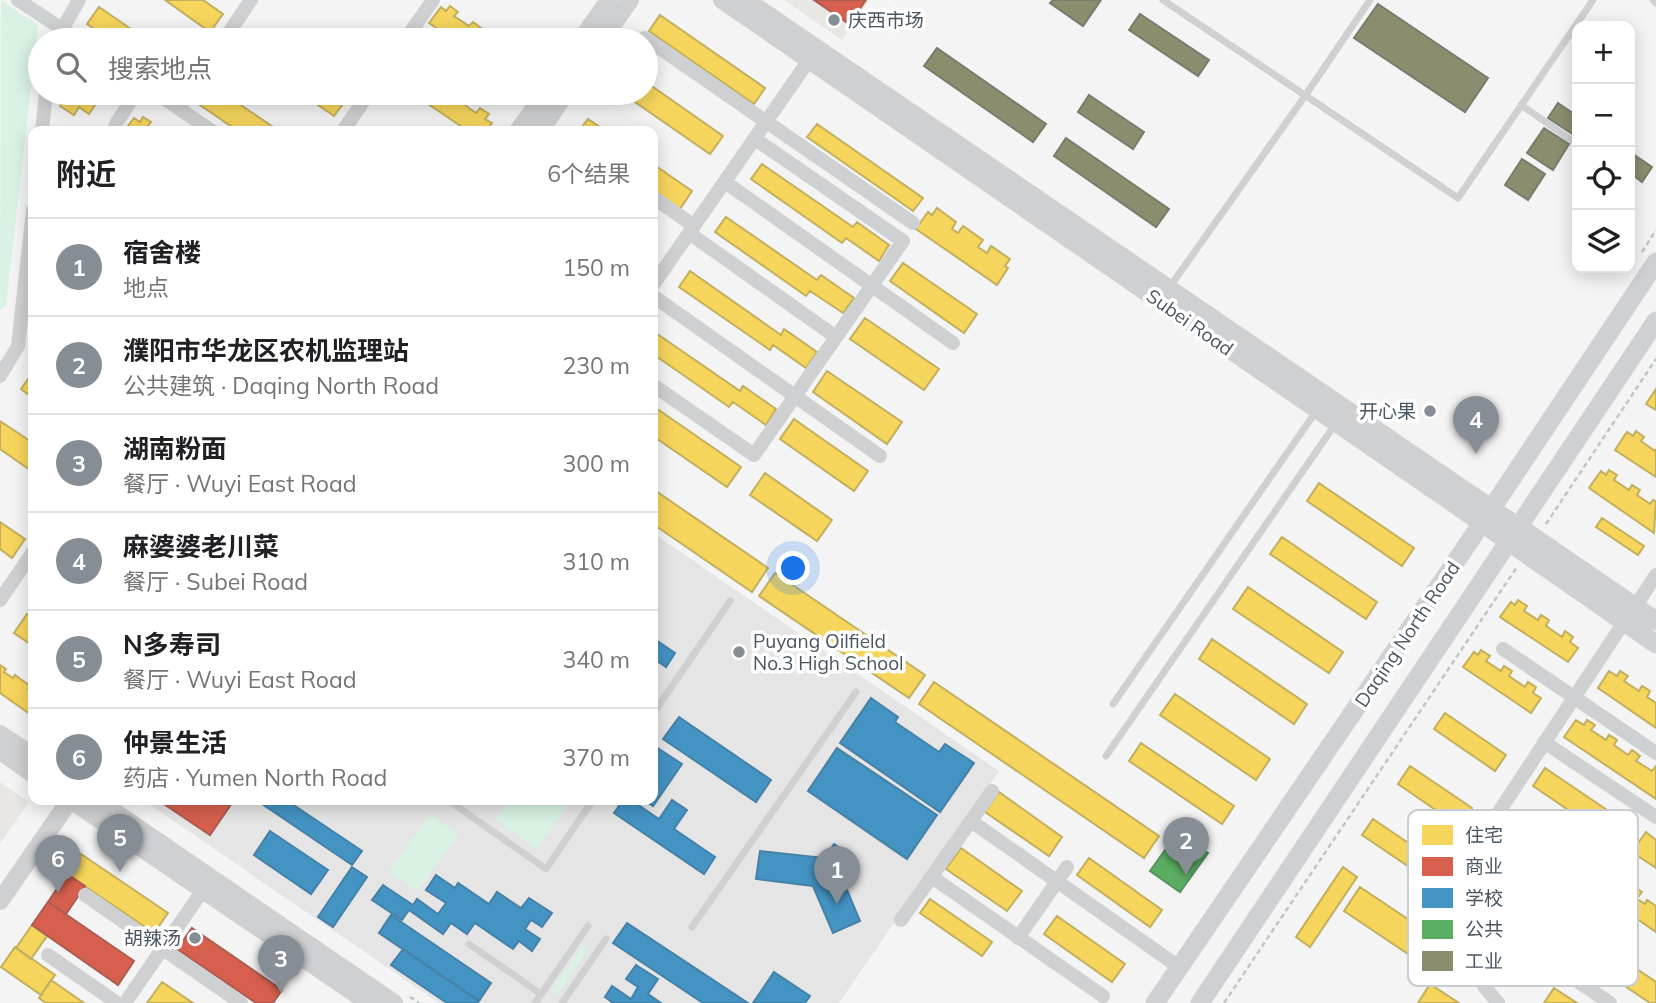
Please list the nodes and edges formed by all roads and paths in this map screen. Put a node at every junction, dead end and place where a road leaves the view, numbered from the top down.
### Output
1 (18, 0) edge
2 (79, 0) edge
3 (433, 0) edge
4 (609, 0) edge
5 (630, 0) edge
6 (722, 0) edge
7 (746, 0) edge
8 (1163, 0) edge
9 (1370, 0) edge
10 (1593, 0) edge
11 (246, 2) edge
12 (52, 28) edge
13 (63, 28) edge
14 (231, 28) edge
15 (413, 28) edge
16 (589, 28) edge
17 (610, 28) edge
18 (658, 47) edge
19 (809, 60) junction
20 (1306, 96) junction
21 (45, 105) edge
22 (128, 105) edge
23 (174, 105) edge
24 (180, 105) edge
25 (361, 105) edge
26 (537, 105) edge
27 (558, 105) edge
28 (1521, 105) junction
29 (178, 108) junction
30 (767, 121) junction
31 (43, 126) edge
32 (115, 126) edge
33 (205, 126) edge
34 (346, 126) edge
35 (522, 126) edge
36 (543, 126) edge
37 (755, 139) junction
38 (1572, 141) edge
39 (725, 182) junction
40 (658, 201) edge
41 (913, 223) dead end
42 (692, 229) junction
43 (1656, 262) edge
44 (28, 278) edge
45 (658, 278) edge
46 (873, 285) junction
47 (1169, 289) junction
48 (658, 300) edge
49 (1656, 321) edge
50 (836, 337) junction
51 (953, 343) dead end
52 (1656, 359) edge
53 (0, 376) edge
54 (658, 388) edge
55 (795, 396) junction
56 (1317, 410) junction
57 (1337, 423) junction
58 (880, 456) dead end
59 (1487, 515) junction
60 (1514, 534) junction
61 (1531, 547) junction
62 (28, 559) edge
63 (1656, 575) edge
64 (0, 600) edge
65 (730, 600) dead end
66 (1629, 614) junction
67 (1656, 621) edge
68 (1656, 645) edge
69 (1503, 649) dead end
70 (856, 691) dead end
71 (1574, 698) junction
72 (1113, 704) dead end
73 (658, 706) edge
74 (0, 734) edge
75 (1545, 742) junction
76 (0, 751) edge
77 (28, 753) edge
78 (1656, 753) edge
79 (1106, 756) dead end
80 (28, 771) edge
81 (992, 791) dead end
82 (67, 805) edge
83 (77, 805) edge
84 (104, 805) edge
85 (455, 805) edge
86 (590, 805) edge
87 (1500, 810) edge
88 (1656, 817) edge
89 (971, 821) junction
90 (1068, 867) dead end
91 (932, 877) junction
92 (1057, 882) junction
93 (203, 890) junction
94 (85, 895) dead end
95 (0, 901) edge
96 (901, 920) dead end
97 (588, 926) dead end
98 (692, 927) dead end
99 (1018, 937) junction
100 (606, 939) dead end
101 (469, 944) dead end
102 (163, 949) junction
103 (48, 955) dead end
104 (1179, 967) junction
105 (1484, 986) edge
106 (1585, 986) edge
107 (541, 994) junction
108 (1103, 996) dead end
109 (117, 1003) edge
110 (125, 1003) edge
111 (241, 1003) edge
112 (369, 1003) edge
113 (394, 1003) edge
114 (535, 1003) edge
115 (562, 1003) edge
116 (1155, 1003) edge
117 (1200, 1003) edge
118 (1224, 1003) edge
119 (1498, 1003) edge
120 (1610, 1003) edge

1 - 12 street
2 - 13 street
3 - 15 street
4 - 16 street
5 - 17 street
6 - 19 street, Subei Road
7 - 47 street, Subei Road
8 - 20 lane
9 - 20 lane
10 - 28 lane
11 - 14 street
18 - 30 street
19 - 30 street
19 - 56 street, Subei Road
20 - 28 lane
20 - 47 lane
21 - 31 street
22 - 32 street
23 - 29 street
24 - 29 street
25 - 34 street
26 - 35 street
27 - 36 street
28 - 38 lane
29 - 33 street
30 - 37 street
30 - 41 street
37 - 39 street
37 - 46 street
39 - 42 street
39 - 46 street
40 - 42 street
42 - 45 street
42 - 50 street
43 - 59 main road, Daqing North Road
44 - 53 street
46 - 50 street
46 - 51 street
47 - 59 street, Subei Road
48 - 55 street
49 - 60 main road, Daqing North Road
50 - 55 street
52 - 61 path
54 - 55 street
55 - 58 street
56 - 57 street, Subei Road
56 - 72 lane
57 - 59 street, Subei Road
57 - 79 lane
59 - 60 street, Subei Road
59 - 104 main road, Daqing North Road
60 - 61 main road, Subei Road
60 - 117 main road, Daqing North Road
61 - 66 main road, Subei Road
61 - 118 path
62 - 64 street
63 - 66 street
65 - 73 lane
66 - 67 main road, Subei Road
66 - 68 main road, Subei Road
66 - 71 street
69 - 71 street
70 - 98 lane
71 - 75 street
71 - 78 street
74 - 77 street
75 - 87 street
75 - 88 street
76 - 80 street
81 - 89 street
82 - 95 street
83 - 93 street
84 - 113 street
85 - 86 lane
89 - 91 street
89 - 92 street
90 - 92 street
91 - 96 street
91 - 99 street
92 - 99 street
92 - 104 street
93 - 102 street
93 - 112 street
94 - 102 street
97 - 107 lane
99 - 108 street
100 - 115 lane
101 - 107 lane
102 - 110 street
102 - 111 street
103 - 109 street
104 - 116 main road, Daqing North Road
105 - 119 street
106 - 120 street
107 - 114 lane

